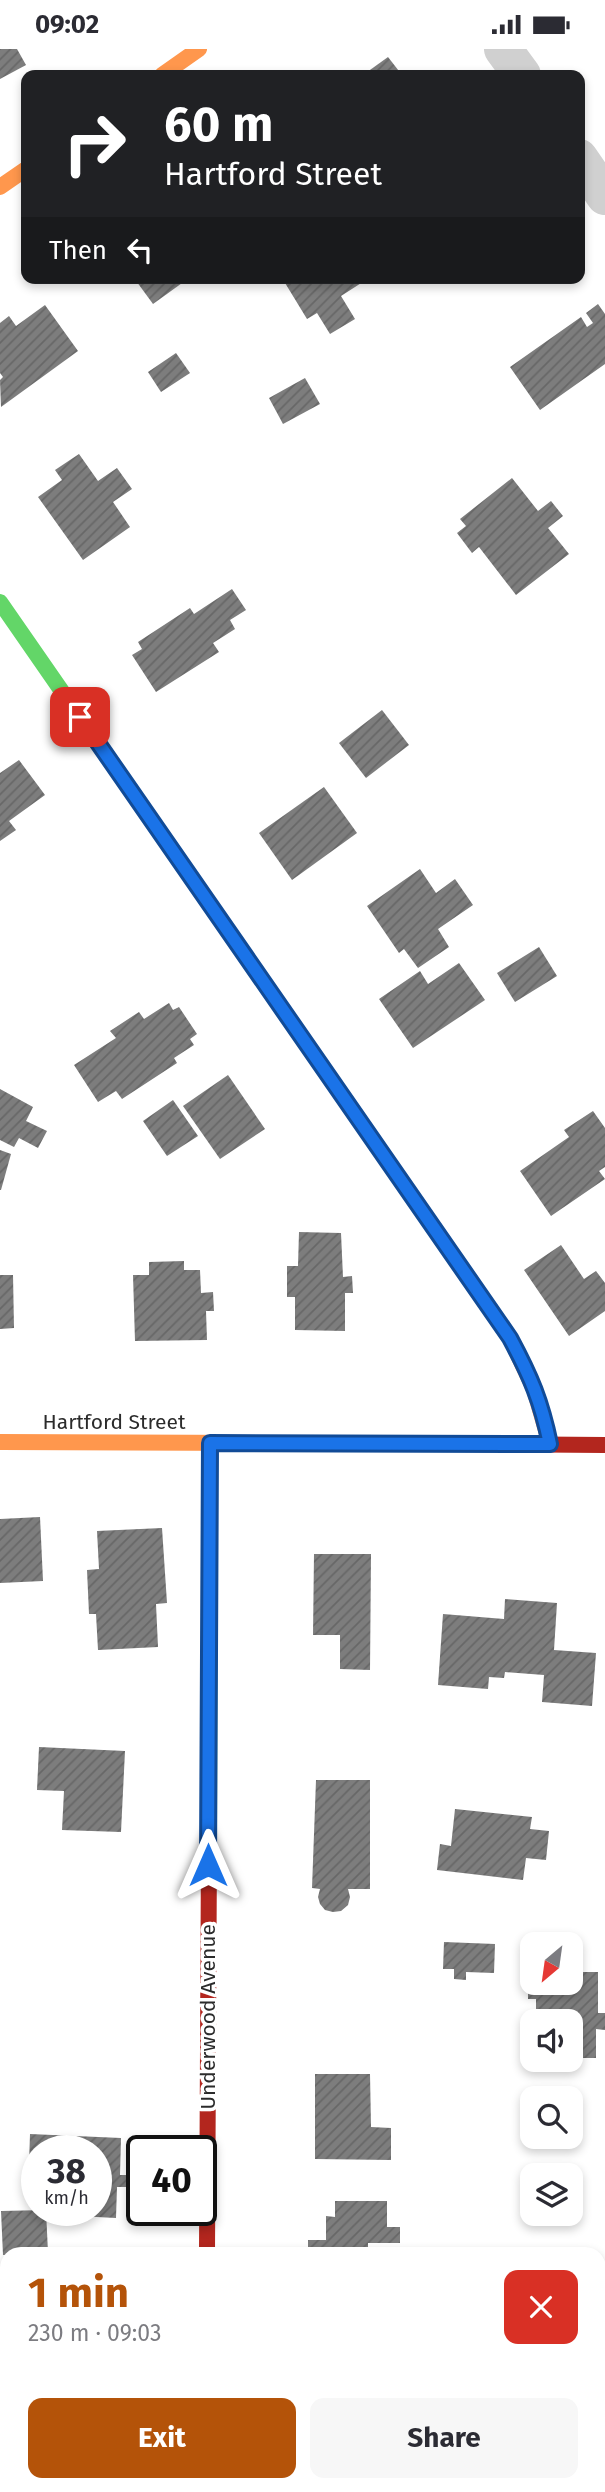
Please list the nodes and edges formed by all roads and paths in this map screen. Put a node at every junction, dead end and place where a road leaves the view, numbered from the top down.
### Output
1 (199, 49) edge
2 (503, 49) edge
3 (169, 70) edge
4 (518, 70) edge
5 (585, 168) edge
6 (21, 172) edge
7 (0, 187) edge
8 (605, 196) edge
9 (0, 602) edge
10 (0, 1442) edge
11 (210, 1443) junction
12 (550, 1444) junction
13 (605, 1445) edge
14 (207, 2247) edge

1 - 3 street
2 - 4 street
5 - 8 street
6 - 7 street
9 - 12 street
10 - 11 street, Hartford Street
11 - 12 street, Hartford Street
11 - 14 street, Underwood Avenue
12 - 13 street, Hartford Street

